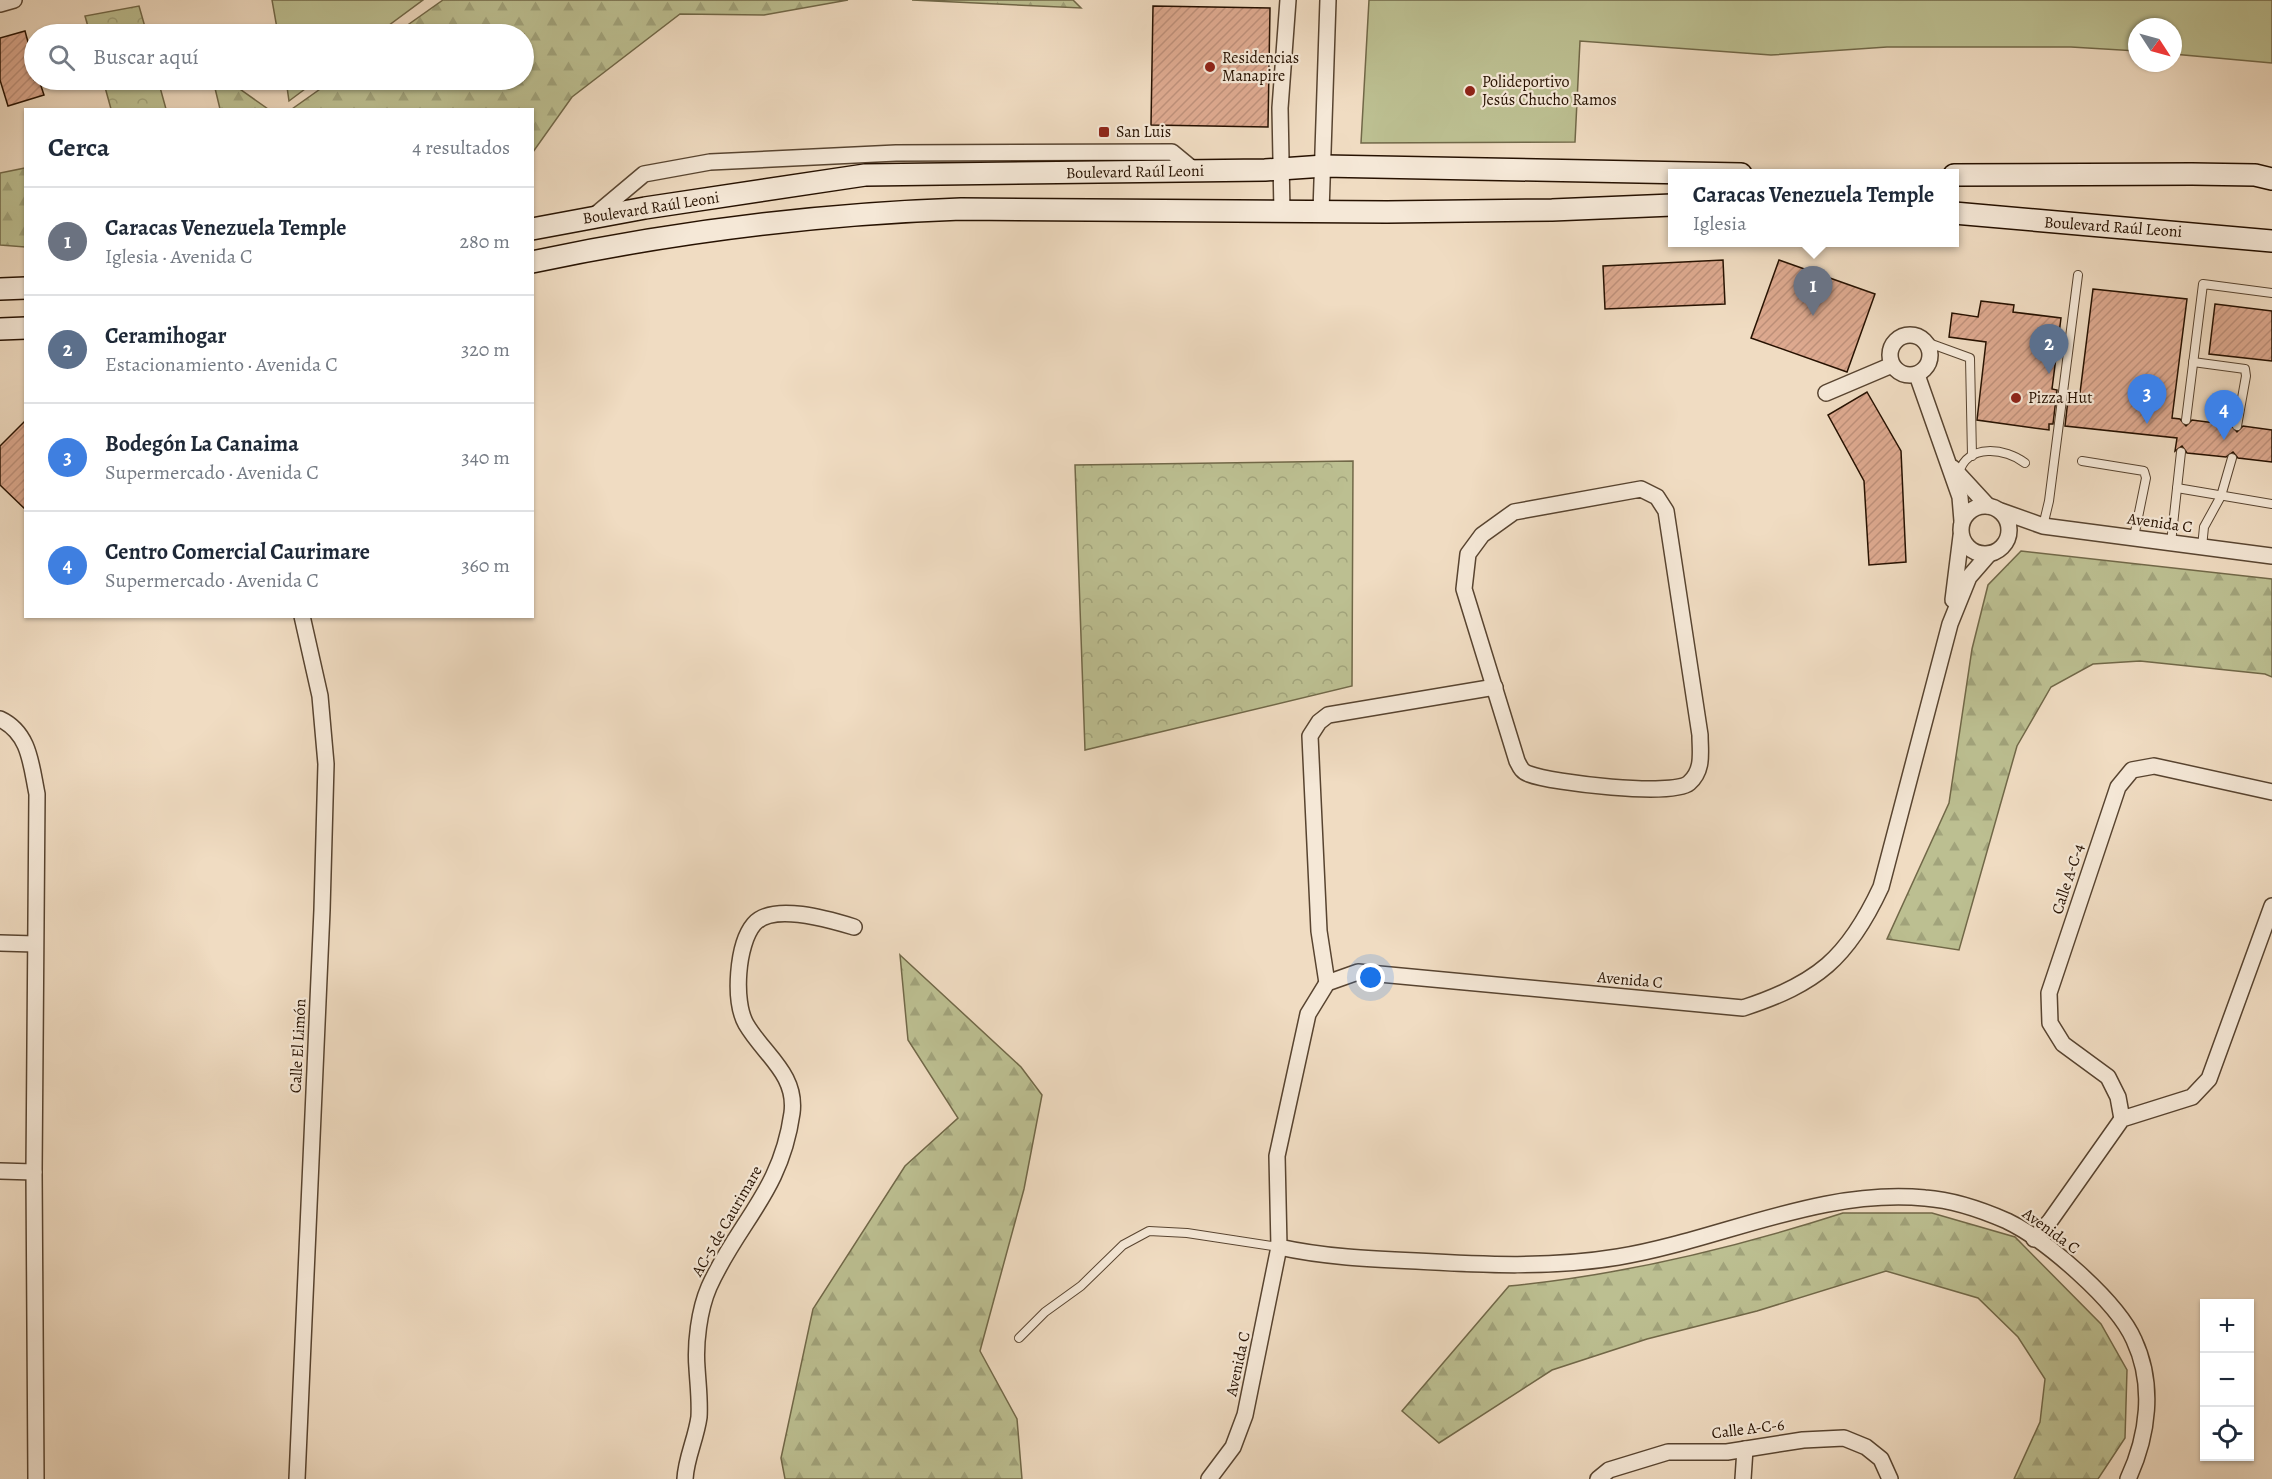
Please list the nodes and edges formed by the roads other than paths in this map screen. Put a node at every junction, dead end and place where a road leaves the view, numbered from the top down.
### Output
1 (14, 0) edge
2 (1288, 0) edge
3 (1328, 0) edge
4 (0, 4) edge
5 (1324, 166) junction
6 (1282, 169) junction
7 (1195, 171) junction
8 (1668, 173) edge
9 (1959, 175) edge
10 (2264, 175) edge
11 (1668, 205) edge
12 (1282, 212) junction
13 (1321, 212) junction
14 (1959, 213) edge
15 (592, 218) junction
16 (534, 229) edge
17 (2272, 241) edge
18 (534, 262) edge
19 (2078, 275) dead end
20 (24, 288) edge
21 (0, 289) edge
22 (2272, 293) edge
23 (24, 328) edge
24 (0, 329) edge
25 (1926, 342) junction
26 (2193, 362) junction
27 (1892, 365) junction
28 (1917, 375) junction
29 (1826, 393) dead end
30 (2186, 420) dead end
31 (2237, 426) dead end
32 (2181, 452) dead end
33 (1972, 456) junction
34 (2232, 458) dead end
35 (1947, 461) junction
36 (2082, 461) dead end
37 (2025, 463) dead end
38 (1958, 474) junction
39 (2177, 488) junction
40 (2221, 496) junction
41 (2272, 504) edge
42 (1995, 509) junction
43 (2043, 526) junction
44 (1962, 529) junction
45 (2133, 537) junction
46 (2007, 540) junction
47 (2171, 543) junction
48 (2202, 547) junction
49 (1989, 554) junction
50 (2272, 556) edge
51 (302, 618) edge
52 (1950, 624) junction
53 (1495, 687) junction
54 (0, 719) edge
55 (2272, 792) edge
56 (2272, 906) edge
57 (854, 927) dead end
58 (0, 943) edge
59 (35, 944) junction
60 (1327, 983) junction
61 (2122, 1119) junction
62 (0, 1171) edge
63 (34, 1172) junction
64 (2034, 1239) junction
65 (1279, 1247) junction
66 (1019, 1338) dead end
67 (1745, 1449) junction
68 (36, 1479) edge
69 (297, 1479) edge
70 (685, 1479) edge
71 (1209, 1479) edge
72 (1598, 1479) edge
73 (1743, 1479) edge
74 (1890, 1479) edge
75 (2128, 1479) edge

1 - 4 street
2 - 6 street
3 - 5 street
5 - 6 main road, Boulevard Raúl Leoni
5 - 8 main road, Boulevard Raúl Leoni
5 - 13 street
6 - 7 main road, Boulevard Raúl Leoni
6 - 12 street
7 - 15 main road, Boulevard Raúl Leoni
7 - 15 street
9 - 10 main road
11 - 13 main road, Boulevard Raúl Leoni
12 - 13 main road, Boulevard Raúl Leoni
12 - 18 main road, Boulevard Raúl Leoni
14 - 17 main road, Boulevard Raúl Leoni
15 - 16 main road, Boulevard Raúl Leoni
19 - 43 lane
20 - 21 main road
22 - 26 lane
23 - 24 main road
25 - 27 street
25 - 28 street
25 - 33 lane
26 - 30 lane
26 - 31 lane
27 - 28 street
27 - 29 street
28 - 35 street, Avenida C
32 - 39 lane
33 - 37 lane
33 - 38 lane
34 - 40 lane
35 - 38 street, Avenida C
35 - 44 street, Avenida C
36 - 45 lane
38 - 42 street, Avenida C
39 - 40 lane
39 - 47 lane
40 - 41 lane
40 - 48 lane
42 - 43 street, Avenida C
42 - 44 street
42 - 46 street
43 - 45 street, Avenida C
43 - 46 street, Avenida C
44 - 49 street
44 - 52 street, Avenida C
45 - 47 street, Avenida C
46 - 49 street, Avenida C
47 - 48 street, Avenida C
48 - 50 street, Avenida C
49 - 52 street, Avenida C
51 - 69 street, Calle El Limón
52 - 60 street, Avenida C
53 - 53 street
53 - 60 street
54 - 59 street
55 - 61 street, Calle A-C-4
56 - 61 street
57 - 70 street, AC-5 de Caurimare
58 - 59 street
59 - 63 street
60 - 65 street, Avenida C
61 - 64 street
62 - 63 street
63 - 68 street
64 - 65 street, Avenida C
64 - 75 street, Avenida C
65 - 66 lane
65 - 71 street, Avenida C
67 - 72 street, Calle A-C-6
67 - 73 street
67 - 74 street, Calle A-C-6

